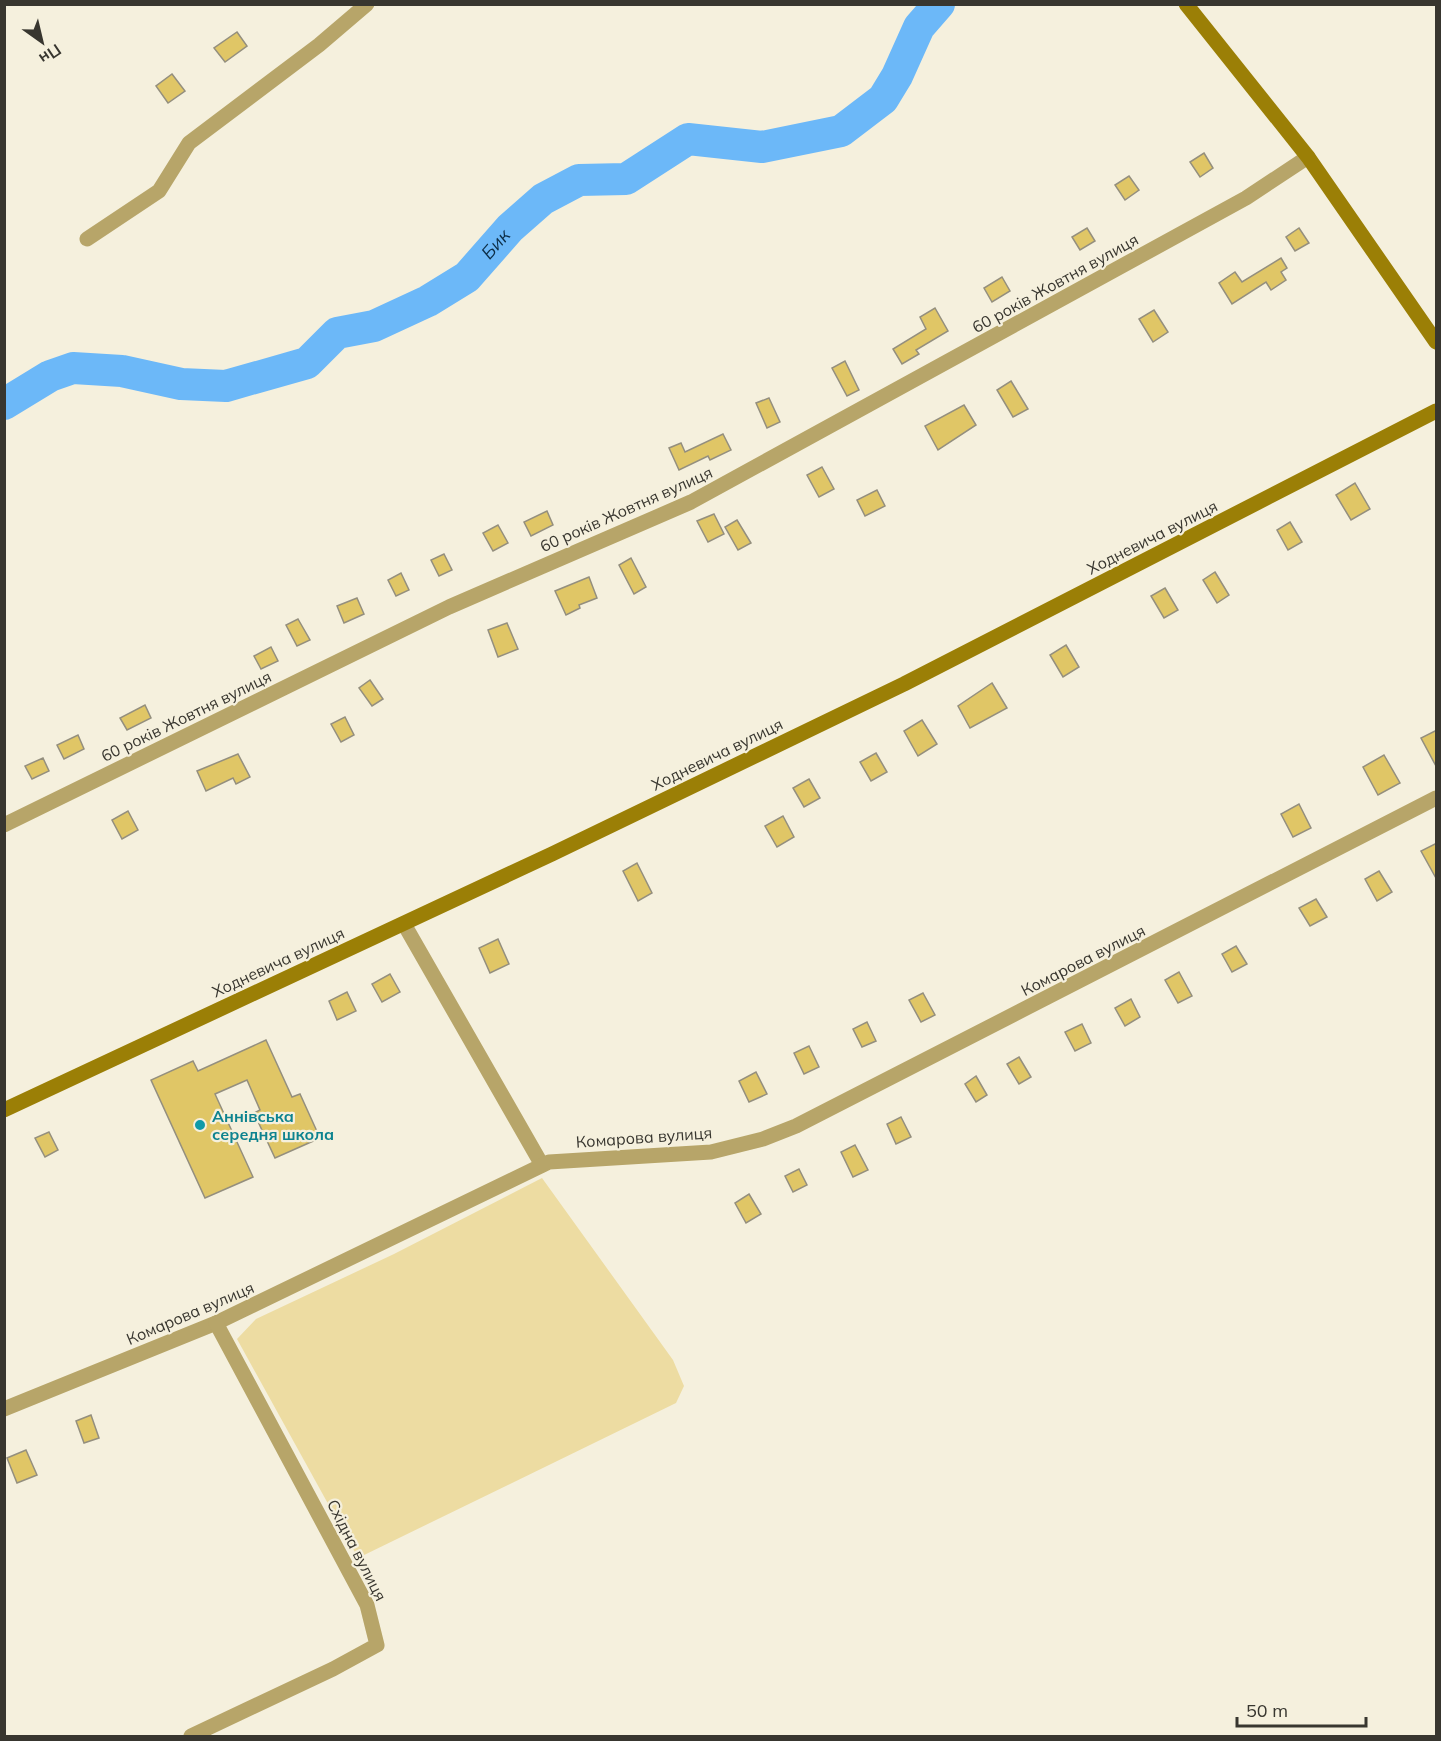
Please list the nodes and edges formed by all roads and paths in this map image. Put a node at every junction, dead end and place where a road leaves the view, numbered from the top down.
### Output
1 (367, 4) edge
2 (1186, 4) edge
3 (1308, 157) junction
4 (87, 239) dead end
5 (1437, 342) edge
6 (1437, 411) edge
7 (1437, 798) edge
8 (4, 825) edge
9 (404, 924) junction
10 (4, 1110) edge
11 (542, 1165) junction
12 (216, 1323) junction
13 (4, 1409) edge
14 (191, 1737) edge

1 - 4 street
2 - 3 main road
3 - 5 main road
3 - 8 street, 60 років Жовтня вулиця
6 - 9 main road, Ходневича вулиця
7 - 11 street, Комарова вулиця
9 - 10 main road, Ходневича вулиця
9 - 11 street
11 - 12 street, Комарова вулиця
12 - 13 street, Комарова вулиця
12 - 14 street, Східна вулиця

